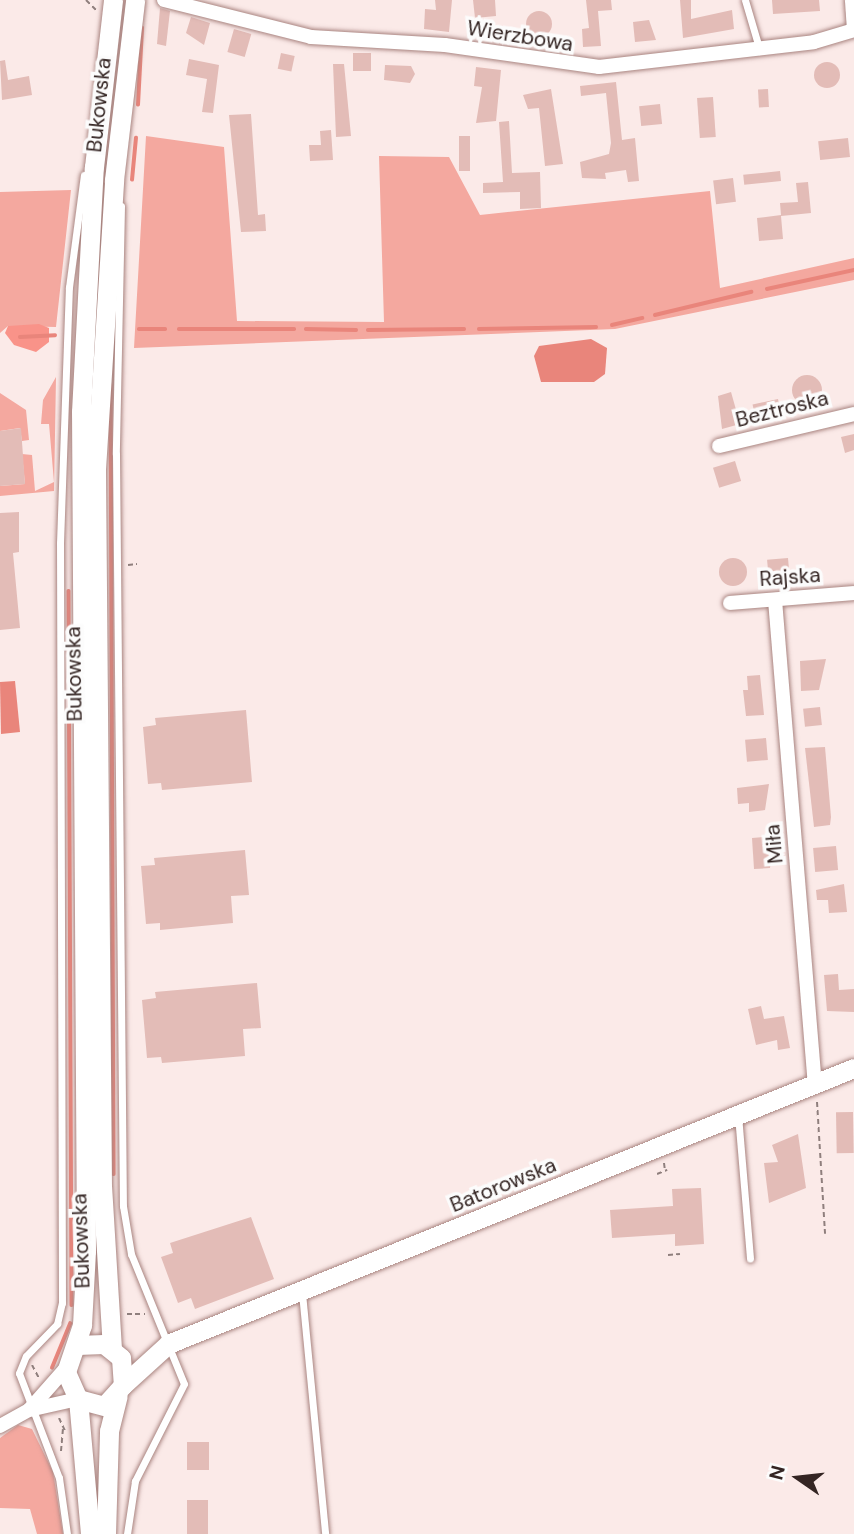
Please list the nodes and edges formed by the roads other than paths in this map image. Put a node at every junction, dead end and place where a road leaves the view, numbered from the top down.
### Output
1 (99, 0) edge
2 (113, 0) edge
3 (135, 0) edge
4 (164, 0) edge
5 (745, 0) edge
6 (852, 0) edge
7 (181, 1) edge
8 (110, 22) junction
9 (854, 30) edge
10 (761, 51) junction
11 (97, 137) junction
12 (114, 180) junction
13 (854, 414) edge
14 (719, 446) dead end
15 (854, 593) edge
16 (775, 600) junction
17 (730, 603) dead end
18 (854, 1068) edge
19 (815, 1084) junction
20 (738, 1114) junction
21 (750, 1259) dead end
22 (302, 1293) junction
23 (168, 1344) junction
24 (77, 1345) junction
25 (112, 1349) junction
26 (67, 1367) junction
27 (121, 1391) junction
28 (78, 1399) junction
29 (29, 1410) junction
30 (0, 1426) edge
31 (87, 1472) junction
32 (67, 1534) edge
33 (80, 1534) edge
34 (90, 1534) edge
35 (106, 1534) edge
36 (127, 1534) edge
37 (325, 1534) edge

1 - 8 street
2 - 8 main road, Bukowska
3 - 12 main road, Bukowska
4 - 7 street, Wierzbowa
5 - 10 lane
6 - 9 street
7 - 10 street, Wierzbowa
8 - 11 main road, Bukowska
9 - 10 street, Wierzbowa
11 - 24 main road, Bukowska
11 - 29 lane
12 - 23 lane
12 - 25 main road, Bukowska
13 - 14 street, Beztroska
15 - 16 street, Rajska
16 - 17 street, Rajska
16 - 19 street, Miła
18 - 19 main road, Batorowska
19 - 20 main road, Batorowska
20 - 21 lane
20 - 22 main road, Batorowska
22 - 23 main road, Batorowska
22 - 37 lane
23 - 25 main road, Batorowska
23 - 27 main road, Batorowska
23 - 36 lane
24 - 25 main road
24 - 26 main road
25 - 27 main road
26 - 28 main road
26 - 29 street
27 - 28 main road
27 - 35 main road
28 - 29 street
28 - 31 main road
29 - 30 street
29 - 32 lane
31 - 33 lane
31 - 34 main road

